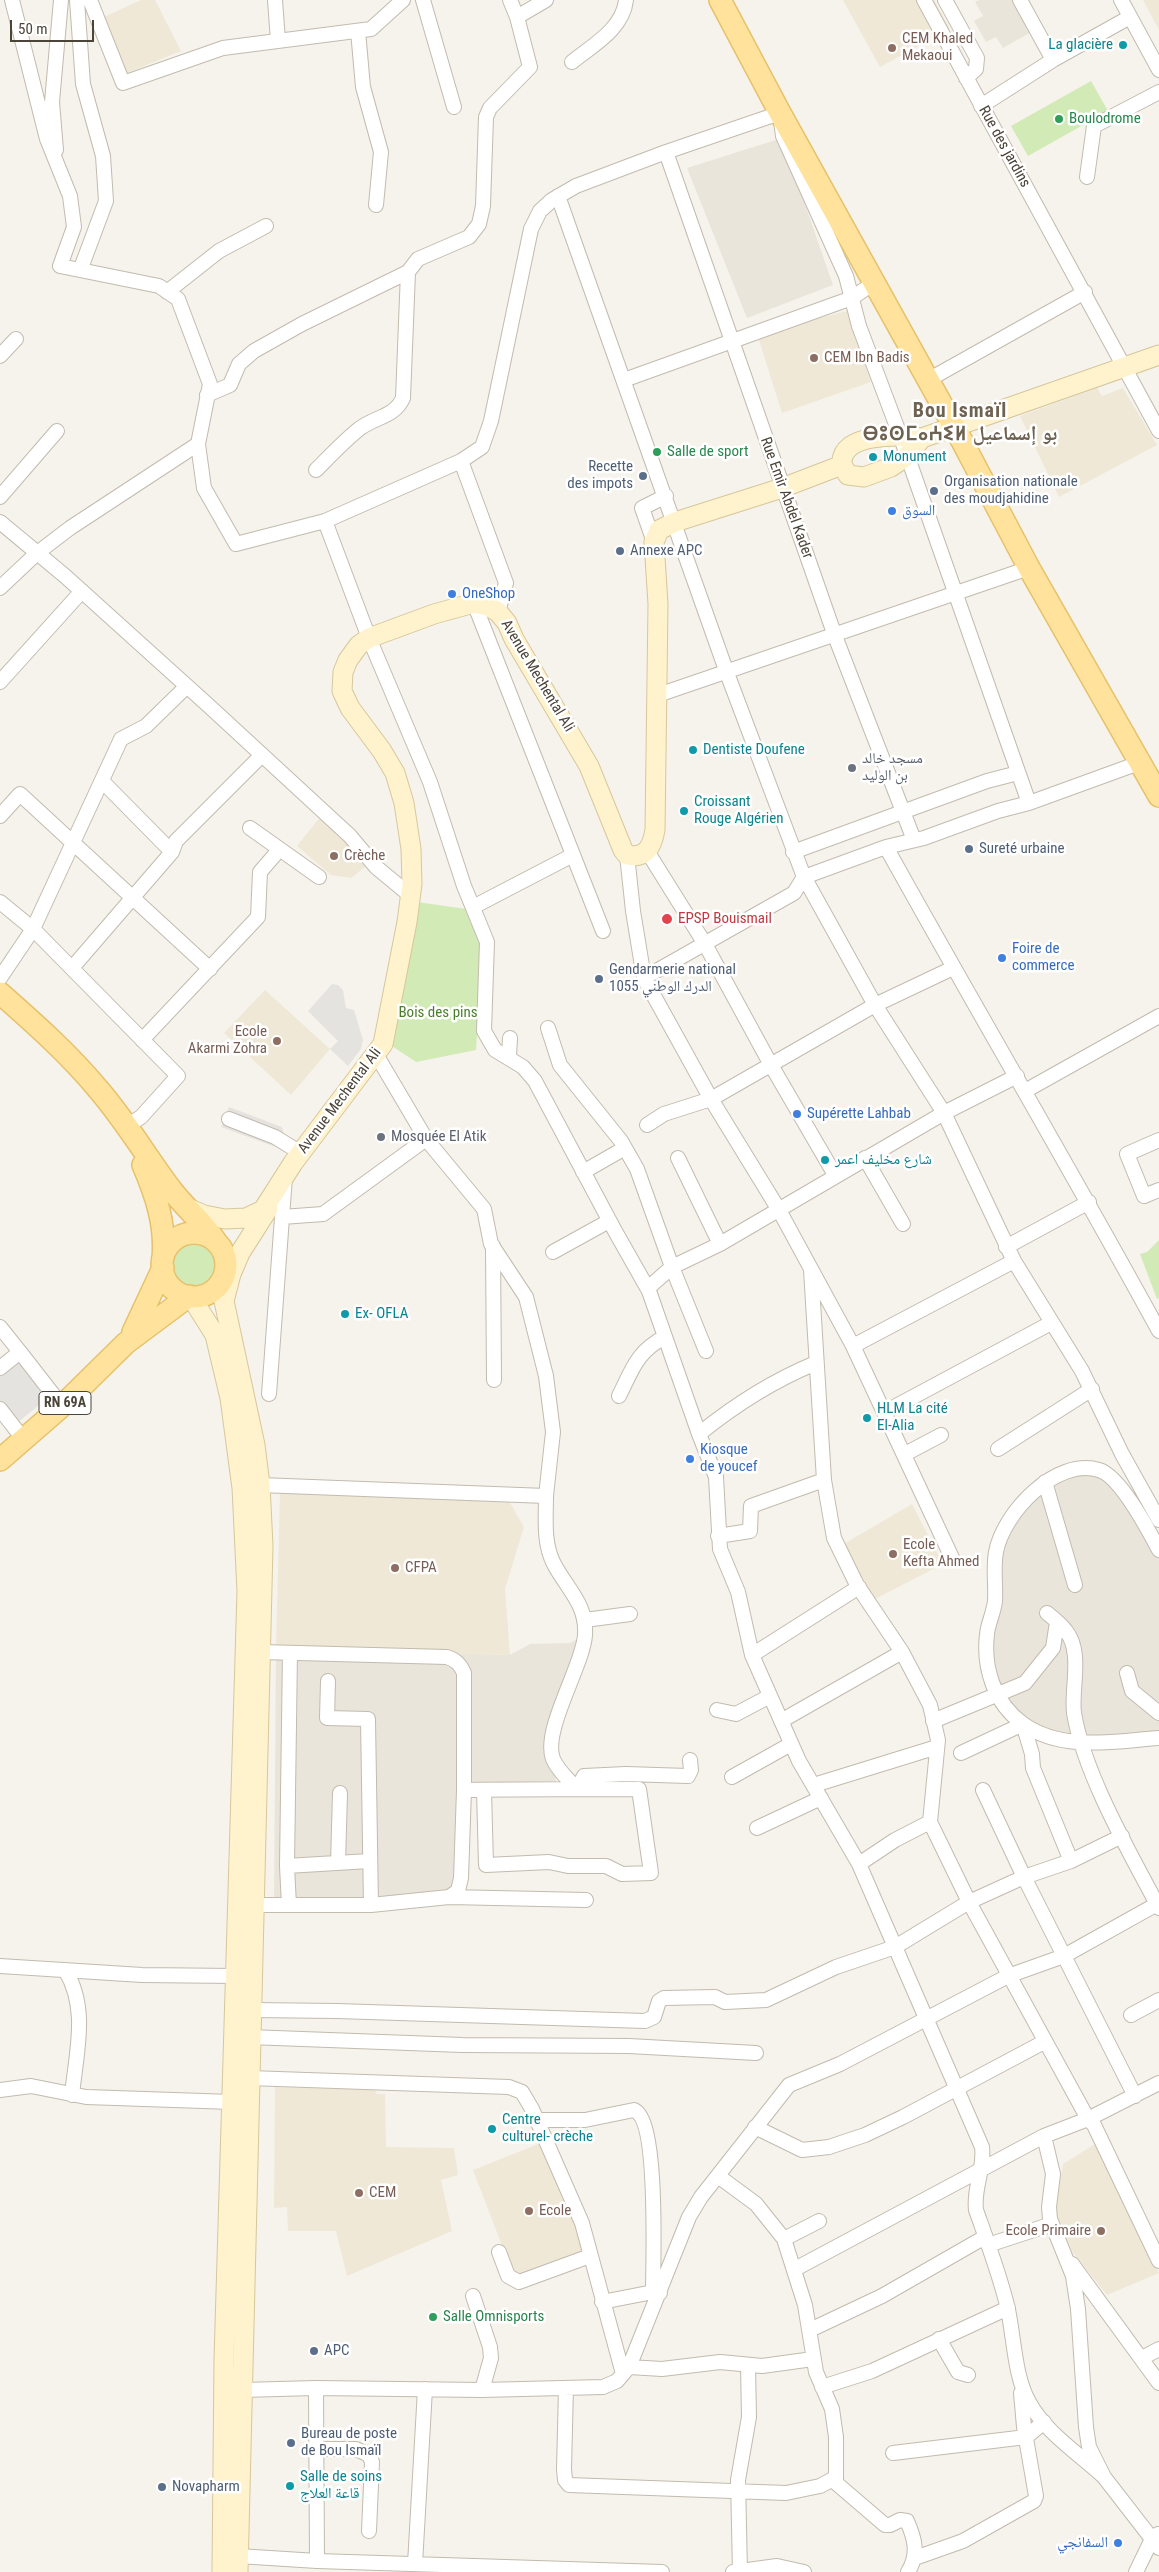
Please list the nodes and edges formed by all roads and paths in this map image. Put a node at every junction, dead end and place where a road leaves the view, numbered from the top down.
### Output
1 (12, 0) edge
2 (61, 0) edge
3 (77, 0) edge
4 (90, 0) edge
5 (274, 0) edge
6 (403, 0) edge
7 (423, 0) edge
8 (510, 0) edge
9 (546, 0) edge
10 (626, 0) edge
11 (720, 0) edge
12 (924, 0) edge
13 (945, 0) edge
14 (1020, 0) edge
15 (1120, 0) edge
16 (517, 17) junction
17 (1130, 17) junction
18 (358, 31) junction
19 (278, 41) junction
20 (1053, 60) junction
21 (572, 62) dead end
22 (1159, 70) edge
23 (966, 78) junction
24 (1159, 92) edge
25 (981, 106) junction
26 (454, 107) dead end
27 (780, 113) junction
28 (666, 152) junction
29 (57, 166) junction
30 (1087, 177) dead end
31 (558, 196) junction
32 (376, 205) dead end
33 (266, 226) dead end
34 (80, 268) junction
35 (408, 272) junction
36 (875, 282) junction
37 (167, 292) junction
38 (1086, 292) junction
39 (852, 298) junction
40 (16, 339) dead end
41 (731, 342) junction
42 (1159, 355) edge
43 (0, 356) edge
44 (1124, 367) junction
45 (624, 380) junction
46 (928, 380) junction
47 (207, 395) junction
48 (954, 426) junction
49 (1159, 430) edge
50 (57, 431) dead end
51 (900, 434) junction
52 (922, 438) junction
53 (198, 444) junction
54 (907, 456) junction
55 (462, 460) junction
56 (842, 465) junction
57 (316, 470) dead end
58 (782, 488) junction
59 (666, 496) junction
60 (0, 497) edge
61 (325, 521) junction
62 (0, 522) edge
63 (675, 522) junction
64 (654, 542) junction
65 (36, 554) junction
66 (1029, 568) junction
67 (0, 588) edge
68 (82, 591) junction
69 (954, 594) junction
70 (474, 604) junction
71 (498, 612) junction
72 (835, 636) junction
73 (369, 638) junction
74 (727, 673) junction
75 (0, 682) edge
76 (187, 686) junction
77 (658, 695) junction
78 (262, 755) junction
79 (1139, 763) junction
80 (1018, 773) junction
81 (102, 781) junction
82 (1159, 796) edge
83 (1029, 803) junction
84 (902, 811) junction
85 (0, 816) edge
86 (250, 828) dead end
87 (914, 840) junction
88 (73, 843) junction
89 (886, 847) junction
90 (279, 850) junction
91 (172, 852) junction
92 (648, 852) junction
93 (793, 852) junction
94 (573, 855) junction
95 (627, 855) junction
96 (319, 877) dead end
97 (804, 877) junction
98 (411, 896) junction
99 (133, 898) junction
100 (0, 902) edge
101 (473, 907) junction
102 (33, 929) junction
103 (603, 931) dead end
104 (705, 944) junction
105 (72, 968) junction
106 (953, 968) junction
107 (210, 969) junction
108 (0, 978) edge
109 (644, 978) junction
110 (0, 993) edge
111 (875, 1005) junction
112 (1159, 1016) edge
113 (548, 1028) dead end
114 (510, 1038) dead end
115 (142, 1040) junction
116 (377, 1056) junction
117 (508, 1056) junction
118 (771, 1066) junction
119 (1017, 1076) junction
120 (1026, 1092) junction
121 (711, 1099) junction
122 (944, 1112) junction
123 (229, 1119) dead end
124 (647, 1124) dead end
125 (128, 1128) junction
126 (426, 1139) junction
127 (1159, 1140) edge
128 (625, 1148) junction
129 (301, 1153) junction
130 (678, 1158) dead end
131 (865, 1158) junction
132 (583, 1172) junction
133 (835, 1175) junction
134 (281, 1184) junction
135 (1159, 1190) edge
136 (1089, 1202) junction
137 (779, 1210) junction
138 (282, 1217) junction
139 (609, 1221) junction
140 (903, 1224) dead end
141 (211, 1230) junction
142 (720, 1244) junction
143 (492, 1246) junction
144 (1006, 1247) junction
145 (553, 1252) dead end
146 (240, 1253) junction
147 (1014, 1261) junction
148 (163, 1263) junction
149 (672, 1267) junction
150 (810, 1270) junction
151 (225, 1273) junction
152 (648, 1288) junction
153 (190, 1296) junction
154 (224, 1301) junction
155 (1052, 1323) junction
156 (0, 1327) edge
157 (1159, 1331) edge
158 (665, 1337) junction
159 (126, 1343) junction
160 (853, 1346) junction
161 (706, 1351) dead end
162 (20, 1352) junction
163 (816, 1363) junction
164 (0, 1368) edge
165 (494, 1380) dead end
166 (1092, 1389) junction
167 (269, 1394) dead end
168 (619, 1396) dead end
169 (62, 1406) junction
170 (0, 1409) edge
171 (885, 1412) junction
172 (699, 1434) junction
173 (941, 1435) dead end
174 (24, 1440) junction
175 (998, 1449) dead end
176 (905, 1454) junction
177 (0, 1460) edge
178 (824, 1480) junction
179 (1045, 1482) junction
180 (260, 1485) junction
181 (546, 1496) junction
182 (1159, 1520) edge
183 (718, 1536) junction
184 (1159, 1550) edge
185 (953, 1560) dead end
186 (1075, 1584) dead end
187 (859, 1587) junction
188 (630, 1614) dead end
189 (585, 1620) junction
190 (261, 1652) junction
191 (902, 1652) junction
192 (290, 1653) junction
193 (752, 1655) junction
194 (1126, 1673) dead end
195 (328, 1681) dead end
196 (996, 1694) junction
197 (770, 1696) junction
198 (717, 1710) dead end
199 (1159, 1714) edge
200 (781, 1721) junction
201 (933, 1721) junction
202 (1023, 1724) junction
203 (1159, 1738) edge
204 (1081, 1742) junction
205 (791, 1744) junction
206 (937, 1747) junction
207 (961, 1753) dead end
208 (690, 1760) dead end
209 (732, 1777) dead end
210 (814, 1785) junction
211 (577, 1789) junction
212 (464, 1790) junction
213 (484, 1790) junction
214 (983, 1790) dead end
215 (340, 1792) dead end
216 (821, 1798) junction
217 (930, 1822) junction
218 (758, 1828) dead end
219 (1122, 1836) junction
220 (369, 1861) junction
221 (1071, 1861) junction
222 (338, 1863) junction
223 (859, 1864) junction
224 (287, 1866) junction
225 (1024, 1878) junction
226 (449, 1897) junction
227 (586, 1900) dead end
228 (969, 1902) junction
229 (254, 1905) junction
230 (289, 1905) junction
231 (371, 1905) junction
232 (1158, 1906) edge
233 (895, 1947) junction
234 (1064, 1956) junction
235 (0, 1966) edge
236 (65, 1970) junction
237 (234, 1976) junction
238 (1008, 1976) junction
239 (1159, 2000) edge
240 (251, 2010) junction
241 (1132, 2014) dead end
242 (926, 2018) junction
243 (249, 2037) junction
244 (1044, 2042) junction
245 (756, 2053) dead end
246 (249, 2078) junction
247 (1159, 2082) edge
248 (955, 2088) junction
249 (0, 2090) edge
250 (72, 2095) junction
251 (1134, 2096) junction
252 (232, 2102) junction
253 (1088, 2119) junction
254 (537, 2120) junction
255 (754, 2127) junction
256 (1044, 2136) junction
257 (718, 2176) junction
258 (977, 2176) junction
259 (819, 2221) dead end
260 (1052, 2224) junction
261 (784, 2239) junction
262 (986, 2241) junction
263 (499, 2252) dead end
264 (1157, 2253) edge
265 (590, 2256) junction
266 (1066, 2256) junction
267 (795, 2269) junction
268 (656, 2292) junction
269 (473, 2296) dead end
270 (602, 2302) junction
271 (1008, 2308) junction
272 (810, 2330) junction
273 (939, 2339) junction
274 (1159, 2349) edge
275 (1142, 2358) junction
276 (813, 2359) junction
277 (748, 2366) junction
278 (626, 2371) junction
279 (968, 2375) dead end
280 (1020, 2375) junction
281 (1159, 2383) edge
282 (822, 2386) junction
283 (316, 2388) junction
284 (566, 2388) junction
285 (425, 2389) junction
286 (242, 2390) junction
287 (482, 2390) junction
288 (1044, 2422) junction
289 (1026, 2438) junction
290 (315, 2449) junction
291 (893, 2453) dead end
292 (1104, 2477) junction
293 (836, 2478) junction
294 (738, 2491) junction
295 (369, 2531) dead end
296 (1157, 2540) edge
297 (916, 2558) junction
298 (317, 2561) junction
299 (238, 2564) edge
300 (415, 2564) junction
301 (628, 2571) edge
302 (222, 2572) edge
303 (662, 2572) edge
304 (732, 2572) edge
305 (740, 2572) edge
306 (804, 2572) edge
307 (908, 2572) edge
308 (1136, 2572) edge

1 - 29 street
2 - 29 street
3 - 34 street
4 - 19 street
5 - 19 street
6 - 18 street
7 - 26 street
8 - 16 street
9 - 16 street
10 - 21 street
11 - 27 main road
12 - 23 street, Rue des jardins
13 - 23 street
14 - 20 street
15 - 17 street
16 - 35 street
17 - 20 street
17 - 22 street
18 - 19 street
18 - 32 street
20 - 25 street
23 - 25 street, Rue des jardins
24 - 30 street
25 - 38 street, Rue des jardins
27 - 28 street
27 - 36 main road
27 - 39 street
28 - 31 street
28 - 41 street, Rue Emir Abdel Kader
29 - 34 street
31 - 45 street
31 - 55 street
33 - 37 street
34 - 37 street
35 - 47 street
35 - 57 street
36 - 39 street
36 - 46 main road
37 - 47 street
38 - 44 street, Rue des jardins
38 - 46 street
39 - 41 street
39 - 51 street
40 - 43 street
41 - 45 street
41 - 58 street, Rue Emir Abdel Kader
42 - 44 main road
44 - 48 main road
44 - 49 street, Rue des jardins
45 - 59 street
46 - 48 main road
47 - 53 street
48 - 52 main road
48 - 66 main road
50 - 60 street
51 - 52 main road
51 - 54 street
51 - 56 main road
52 - 54 main road
53 - 61 street
53 - 65 street
54 - 56 main road
54 - 69 street
55 - 61 street
55 - 71 street
56 - 58 main road
58 - 63 main road
58 - 72 street, Rue Emir Abdel Kader
59 - 63 street
59 - 64 street
61 - 73 street
62 - 65 street
63 - 64 main road
63 - 74 street
64 - 77 main road
65 - 67 street
65 - 68 street
66 - 69 street
66 - 79 main road
68 - 75 street
68 - 76 street
69 - 72 street
69 - 80 street
70 - 71 main road, Avenue Mechental Ali
70 - 73 main road, Avenue Mechental Ali
70 - 94 street
71 - 95 main road, Avenue Mechental Ali
72 - 74 street
72 - 84 street, Rue Emir Abdel Kader
73 - 98 main road, Avenue Mechental Ali
73 - 101 street
74 - 77 street
74 - 93 street
76 - 78 street
76 - 81 street
77 - 92 main road
78 - 91 street
78 - 98 street
79 - 82 main road
79 - 83 street
80 - 83 street
80 - 84 street
81 - 88 street
81 - 91 street
83 - 87 street
84 - 87 street, Rue Emir Abdel Kader
84 - 93 street
85 - 88 street
86 - 90 street
87 - 89 street
88 - 99 street
88 - 102 street
89 - 97 street
89 - 106 street
90 - 96 street
90 - 107 street
91 - 99 street
92 - 95 main road
92 - 104 street
93 - 97 street
94 - 101 street
94 - 103 street
95 - 109 street
97 - 104 street
97 - 111 street
98 - 116 main road, Avenue Mechental Ali
99 - 105 street
99 - 107 street
100 - 102 street
101 - 117 street
102 - 105 street
102 - 108 street
104 - 109 street
104 - 118 street
105 - 115 street
106 - 111 street
106 - 119 street
107 - 115 street
109 - 121 street
110 - 125 main road
111 - 118 street
111 - 122 street
112 - 120 street
113 - 128 street
114 - 117 street
115 - 125 street
116 - 126 street
116 - 129 main road, Avenue Mechental Ali
117 - 132 street
118 - 121 street
118 - 133 street
119 - 120 street
119 - 122 street
120 - 136 street
121 - 124 street
121 - 137 street
122 - 131 street
122 - 144 street
123 - 129 street
125 - 141 main road
125 - 148 main road
126 - 138 street
126 - 143 street
127 - 135 street
128 - 132 street
128 - 149 street
129 - 134 main road, Avenue Mechental Ali
130 - 142 street
131 - 133 street
131 - 140 street
132 - 139 street
133 - 137 street
134 - 138 street
134 - 141 main road
134 - 146 main road
136 - 144 street
136 - 157 street
137 - 142 street
137 - 150 street
138 - 167 street
139 - 145 street
139 - 152 street
141 - 148 main road
141 - 151 main road
142 - 149 street
143 - 165 street
143 - 181 street
144 - 147 street
146 - 151 main road
146 - 154 main road
147 - 155 street
147 - 160 street
148 - 153 main road
148 - 159 main road, RN 69A
149 - 152 street
149 - 161 street
150 - 160 street
150 - 163 street
151 - 153 main road
151 - 154 main road
152 - 158 street
153 - 159 main road, RN 69A
153 - 237 main road
154 - 180 main road
155 - 166 street
155 - 171 street
156 - 162 street
158 - 168 street
158 - 172 street
159 - 169 main road, RN 69A
160 - 171 street
162 - 164 street
162 - 169 street
163 - 172 street
163 - 178 street
166 - 175 street
166 - 182 street
169 - 174 main road, RN 69A
170 - 174 street
171 - 176 street
172 - 183 street
173 - 176 street
174 - 177 main road, RN 69A
176 - 185 street
178 - 183 street
178 - 187 street
179 - 184 street
179 - 186 street
179 - 196 street
180 - 181 street
180 - 190 main road
181 - 189 street
183 - 193 street
187 - 191 street
187 - 193 street
188 - 189 street
189 - 211 street
190 - 192 street
190 - 229 main road
191 - 200 street
191 - 201 street
192 - 212 street
192 - 224 street
193 - 197 street
194 - 199 street
195 - 220 street
196 - 201 street
196 - 202 street
196 - 204 street
197 - 198 street
197 - 200 street
200 - 205 street
201 - 206 street
202 - 204 street
202 - 207 street
202 - 221 street
203 - 204 street
204 - 219 street
205 - 209 street
205 - 210 street
206 - 210 street
206 - 217 street
208 - 211 street
210 - 216 street
211 - 213 street
211 - 213 street
212 - 213 street
212 - 226 street
214 - 225 street
215 - 222 street
216 - 218 street
216 - 223 street
217 - 223 street
217 - 228 street
219 - 221 street
219 - 232 street
220 - 222 street
220 - 231 street
221 - 225 street
222 - 224 street
223 - 233 street
224 - 230 street
225 - 228 street
225 - 234 street
226 - 227 street
226 - 231 street
228 - 233 street
228 - 238 street
229 - 230 street
229 - 240 main road
230 - 231 street
232 - 234 street
233 - 240 street
233 - 242 street
234 - 238 street
234 - 251 street
235 - 236 street
236 - 237 street
236 - 250 street
237 - 252 main road
238 - 242 street
238 - 244 street
239 - 241 street
240 - 243 main road
242 - 248 street
242 - 255 street
243 - 245 street
243 - 246 main road
244 - 248 street
244 - 253 street
246 - 254 street
246 - 286 main road
247 - 251 street
248 - 255 street
248 - 258 street
249 - 250 street
250 - 252 street
251 - 253 street
252 - 302 main road
253 - 256 street
253 - 264 street
254 - 265 street
254 - 268 street
255 - 257 street
256 - 258 street
256 - 260 street
257 - 261 street
257 - 268 street
258 - 262 street
258 - 267 street
259 - 261 street
260 - 262 street
260 - 266 street
261 - 267 street
262 - 271 street
262 - 272 street
263 - 265 street
265 - 270 street
266 - 275 street
266 - 292 street
267 - 272 street
268 - 270 street
268 - 278 street
269 - 287 street
270 - 278 street
271 - 273 street
271 - 280 street
272 - 276 street
273 - 279 street
273 - 282 street
274 - 275 street
275 - 281 street
276 - 277 street
276 - 282 street
277 - 278 street
277 - 294 street
278 - 284 street
280 - 288 street
280 - 289 street
282 - 293 street
283 - 285 street
283 - 286 street
283 - 290 street
284 - 287 street
284 - 294 street
285 - 287 street
285 - 300 street
286 - 299 main road
288 - 289 street
288 - 292 street
289 - 291 street
289 - 297 street
290 - 295 street
290 - 298 street
292 - 296 street
293 - 294 street
293 - 297 street
294 - 305 street
296 - 308 street
297 - 307 street
298 - 299 street
298 - 300 street
300 - 301 street
301 - 303 street
304 - 305 street
305 - 306 street

